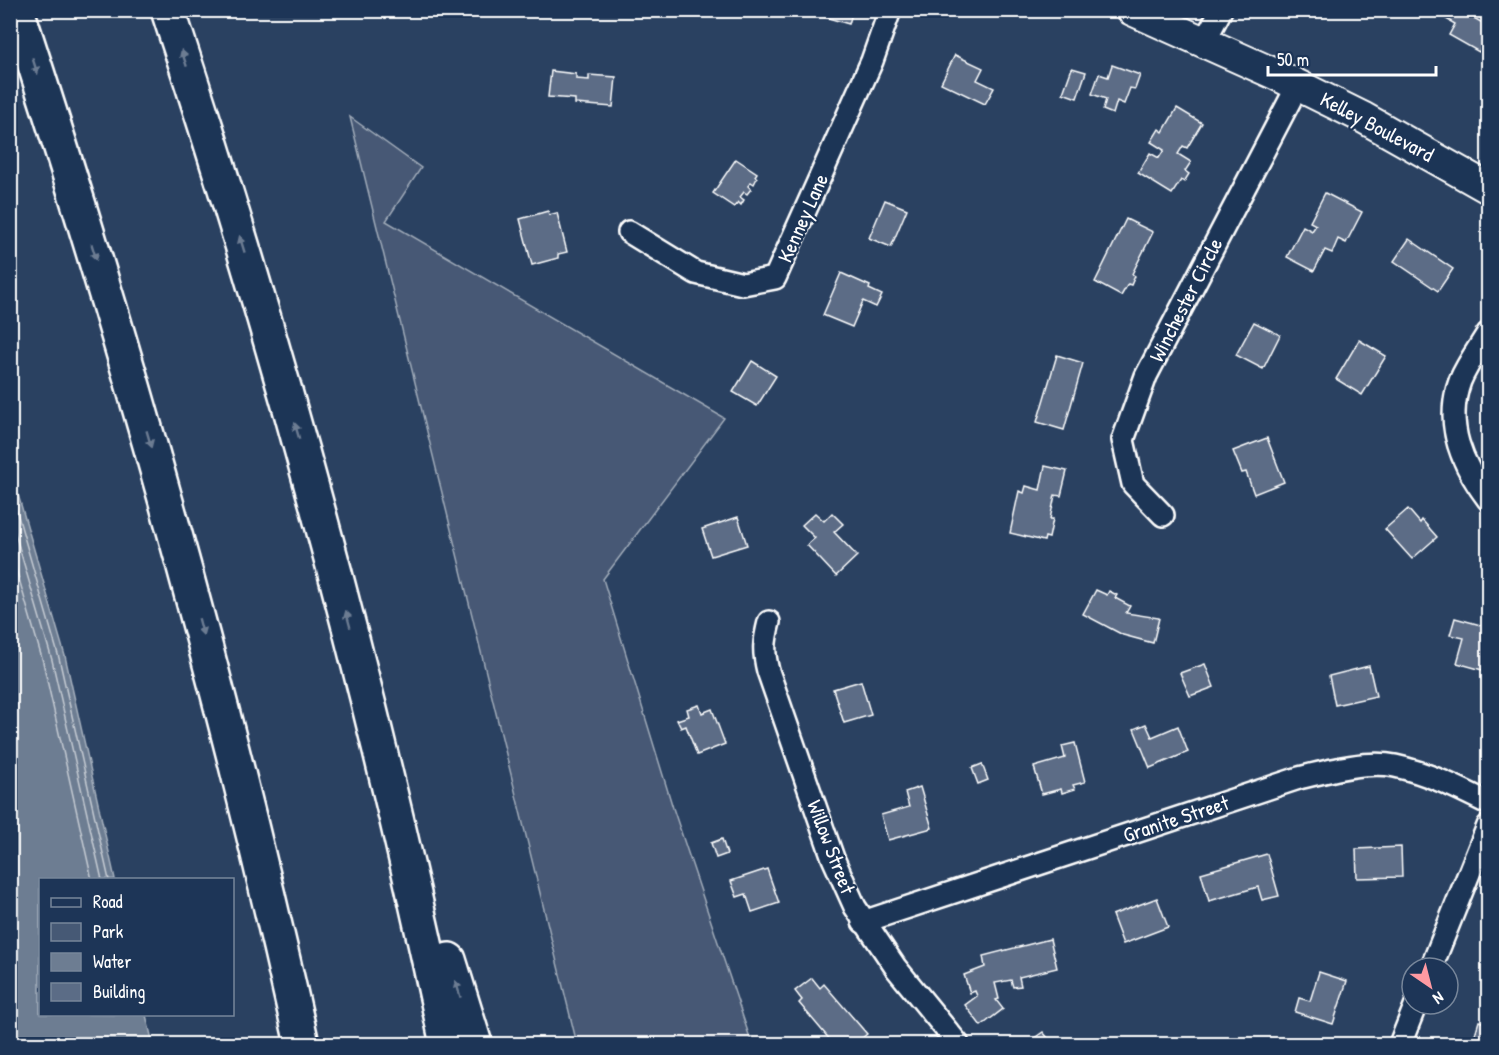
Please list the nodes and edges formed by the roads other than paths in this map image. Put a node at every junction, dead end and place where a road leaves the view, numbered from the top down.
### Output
1 (16, 10) edge
2 (168, 10) edge
3 (890, 10) edge
4 (1132, 10) edge
5 (1221, 10) edge
6 (1204, 42) junction
7 (1298, 86) junction
8 (1488, 188) edge
9 (629, 232) dead end
10 (1488, 333) edge
11 (1488, 499) edge
12 (1163, 516) dead end
13 (769, 622) dead end
14 (361, 667) junction
15 (1488, 803) edge
16 (1488, 826) edge
17 (864, 922) junction
18 (1436, 956) edge
19 (1411, 1016) edge
20 (302, 1044) edge
21 (447, 1044) edge
22 (475, 1044) edge
23 (958, 1044) edge
24 (1400, 1044) edge

1 -> 20 highway
14 -> 2 highway
3 - 9 street, Kenney Lane
4 - 6 main road, Kelley Boulevard
5 - 6 street
6 - 7 main road, Kelley Boulevard
7 - 8 main road, Kelley Boulevard
7 - 12 street, Winchester Circle
10 - 11 street
13 - 17 street, Willow Street
14 - 21 highway
22 -> 14 highway
15 - 17 street, Granite Street
16 - 18 street
17 - 23 street, Willow Street
19 - 24 street

